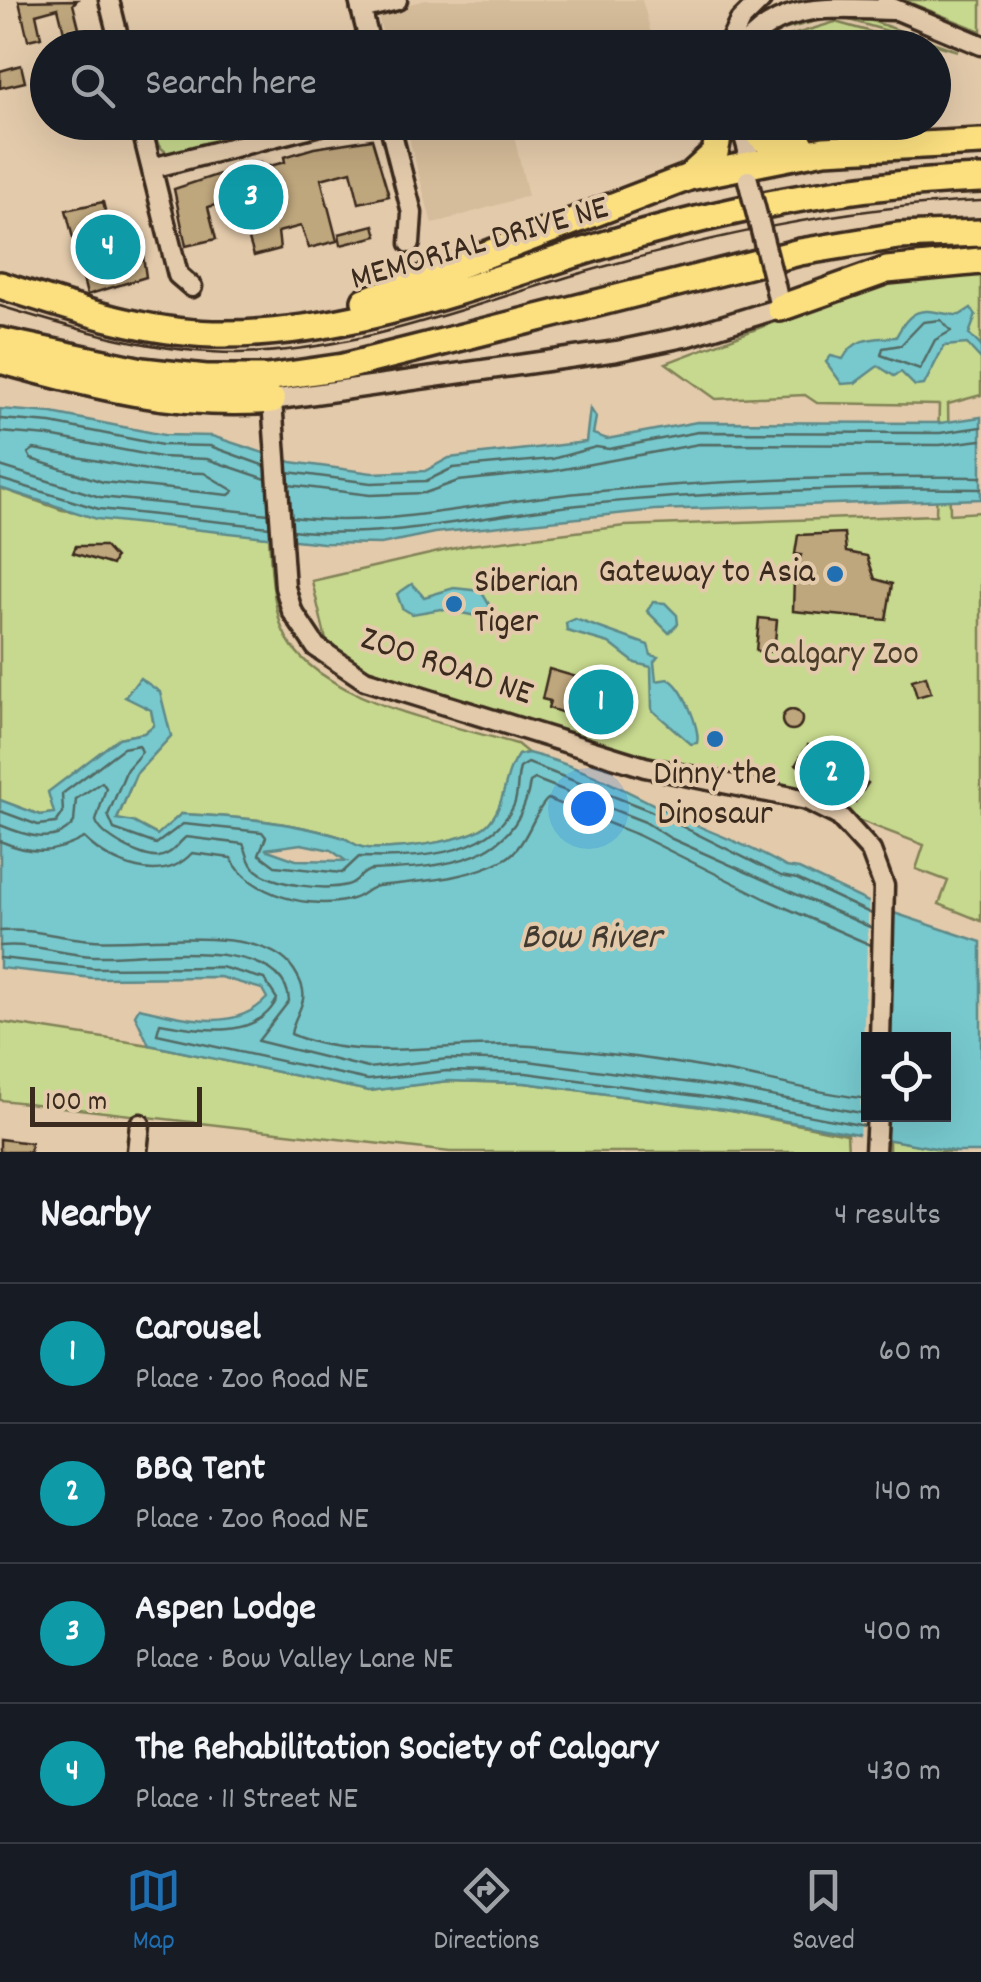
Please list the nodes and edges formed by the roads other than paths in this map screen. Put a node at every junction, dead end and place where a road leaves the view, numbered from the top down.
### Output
1 (109, 0) edge
2 (396, 0) edge
3 (360, 5) edge
4 (759, 5) edge
5 (885, 5) edge
6 (116, 30) edge
7 (366, 30) edge
8 (741, 30) edge
9 (750, 30) edge
10 (947, 30) edge
11 (951, 32) edge
12 (981, 44) edge
13 (951, 139) edge
14 (145, 140) edge
15 (262, 140) edge
16 (394, 140) edge
17 (718, 140) edge
18 (729, 140) edge
19 (746, 140) edge
20 (764, 140) edge
21 (857, 140) edge
22 (981, 142) edge
23 (152, 168) junction
24 (746, 173) junction
25 (689, 177) junction
26 (981, 179) edge
27 (981, 233) edge
28 (410, 243) dead end
29 (981, 261) edge
30 (0, 285) edge
31 (192, 286) dead end
32 (778, 296) junction
33 (214, 334) junction
34 (0, 341) edge
35 (0, 360) edge
36 (273, 410) junction
37 (880, 1032) edge
38 (877, 1122) edge
39 (140, 1124) dead end
40 (136, 1152) edge
41 (875, 1152) edge

1 - 6 street
2 - 3 street
3 - 7 street
4 - 5 street
4 - 8 street
4 - 9 street
5 - 10 street
11 - 12 street
13 - 22 highway
14 - 23 street
15 - 23 street
16 - 28 street
17 - 25 highway
18 - 24 street
19 - 24 street
20 - 21 highway
22 - 24 highway
23 - 31 street
24 - 25 highway
24 - 32 street, bridge
25 - 33 highway
26 - 33 highway, MEMORIAL DRIVE NE
27 - 34 highway
29 - 32 highway
30 - 33 highway, MEMORIAL DRIVE NE
32 - 36 street
35 - 36 highway
36 - 37 street, ZOO ROAD NE
38 - 41 street
39 - 40 street

